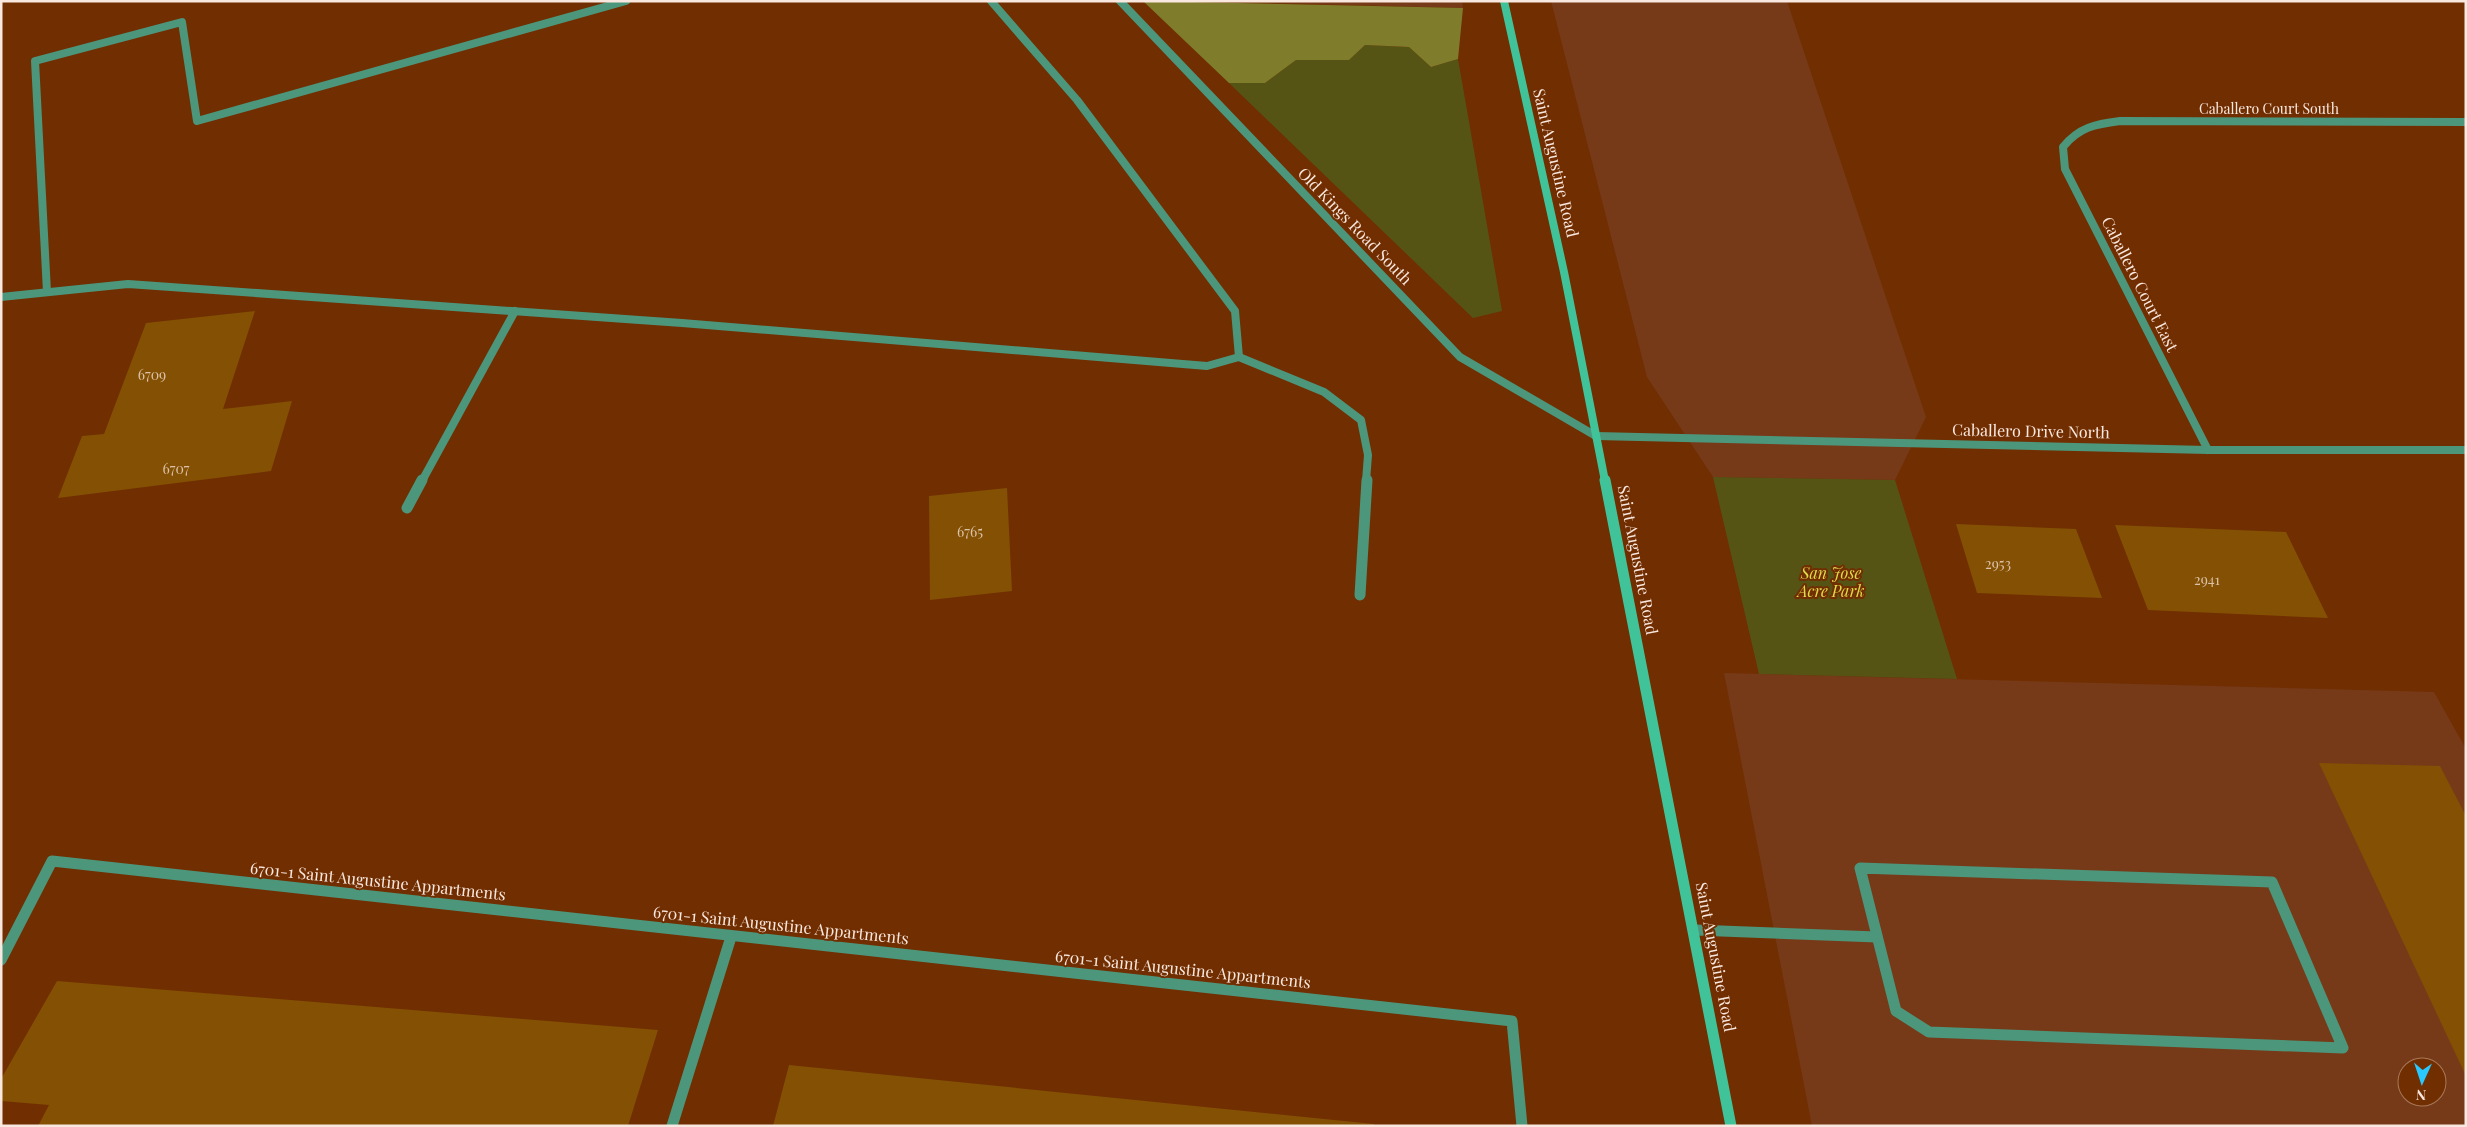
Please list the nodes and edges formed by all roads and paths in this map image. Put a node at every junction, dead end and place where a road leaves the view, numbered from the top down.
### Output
1 (626, 1) edge
2 (991, 1) edge
3 (1120, 1) edge
4 (1504, 1) edge
5 (2466, 122) edge
6 (2074, 132) joint
7 (47, 292) junction
8 (1, 297) edge
9 (515, 310) junction
10 (1238, 357) junction
11 (1596, 436) junction
12 (2208, 450) junction
13 (2466, 450) edge
14 (407, 508) dead end
15 (1360, 595) dead end
16 (1695, 930) junction
17 (731, 937) junction
18 (1876, 937) junction
19 (1, 960) edge
20 (672, 1126) edge
21 (1522, 1126) edge
22 (1731, 1126) edge

1 - 7 street
2 - 10 street
3 - 11 street, Old Kings Road South
4 - 11 main road, Saint Augustine Road
5 - 6 street, Caballero Court South
6 - 12 street, Caballero Court East
7 - 8 street
7 - 9 street
9 - 10 street
9 - 14 street
10 - 15 street
11 - 12 street, Caballero Drive North
11 - 16 main road, Saint Augustine Road
12 - 13 street, Caballero Drive North
16 - 18 street
16 - 22 main road, Saint Augustine Road
17 - 19 street, 6701-1 Saint Augustine Appartments
17 - 20 street
17 - 21 street, 6701-1 Saint Augustine Appartments
18 - 18 street

